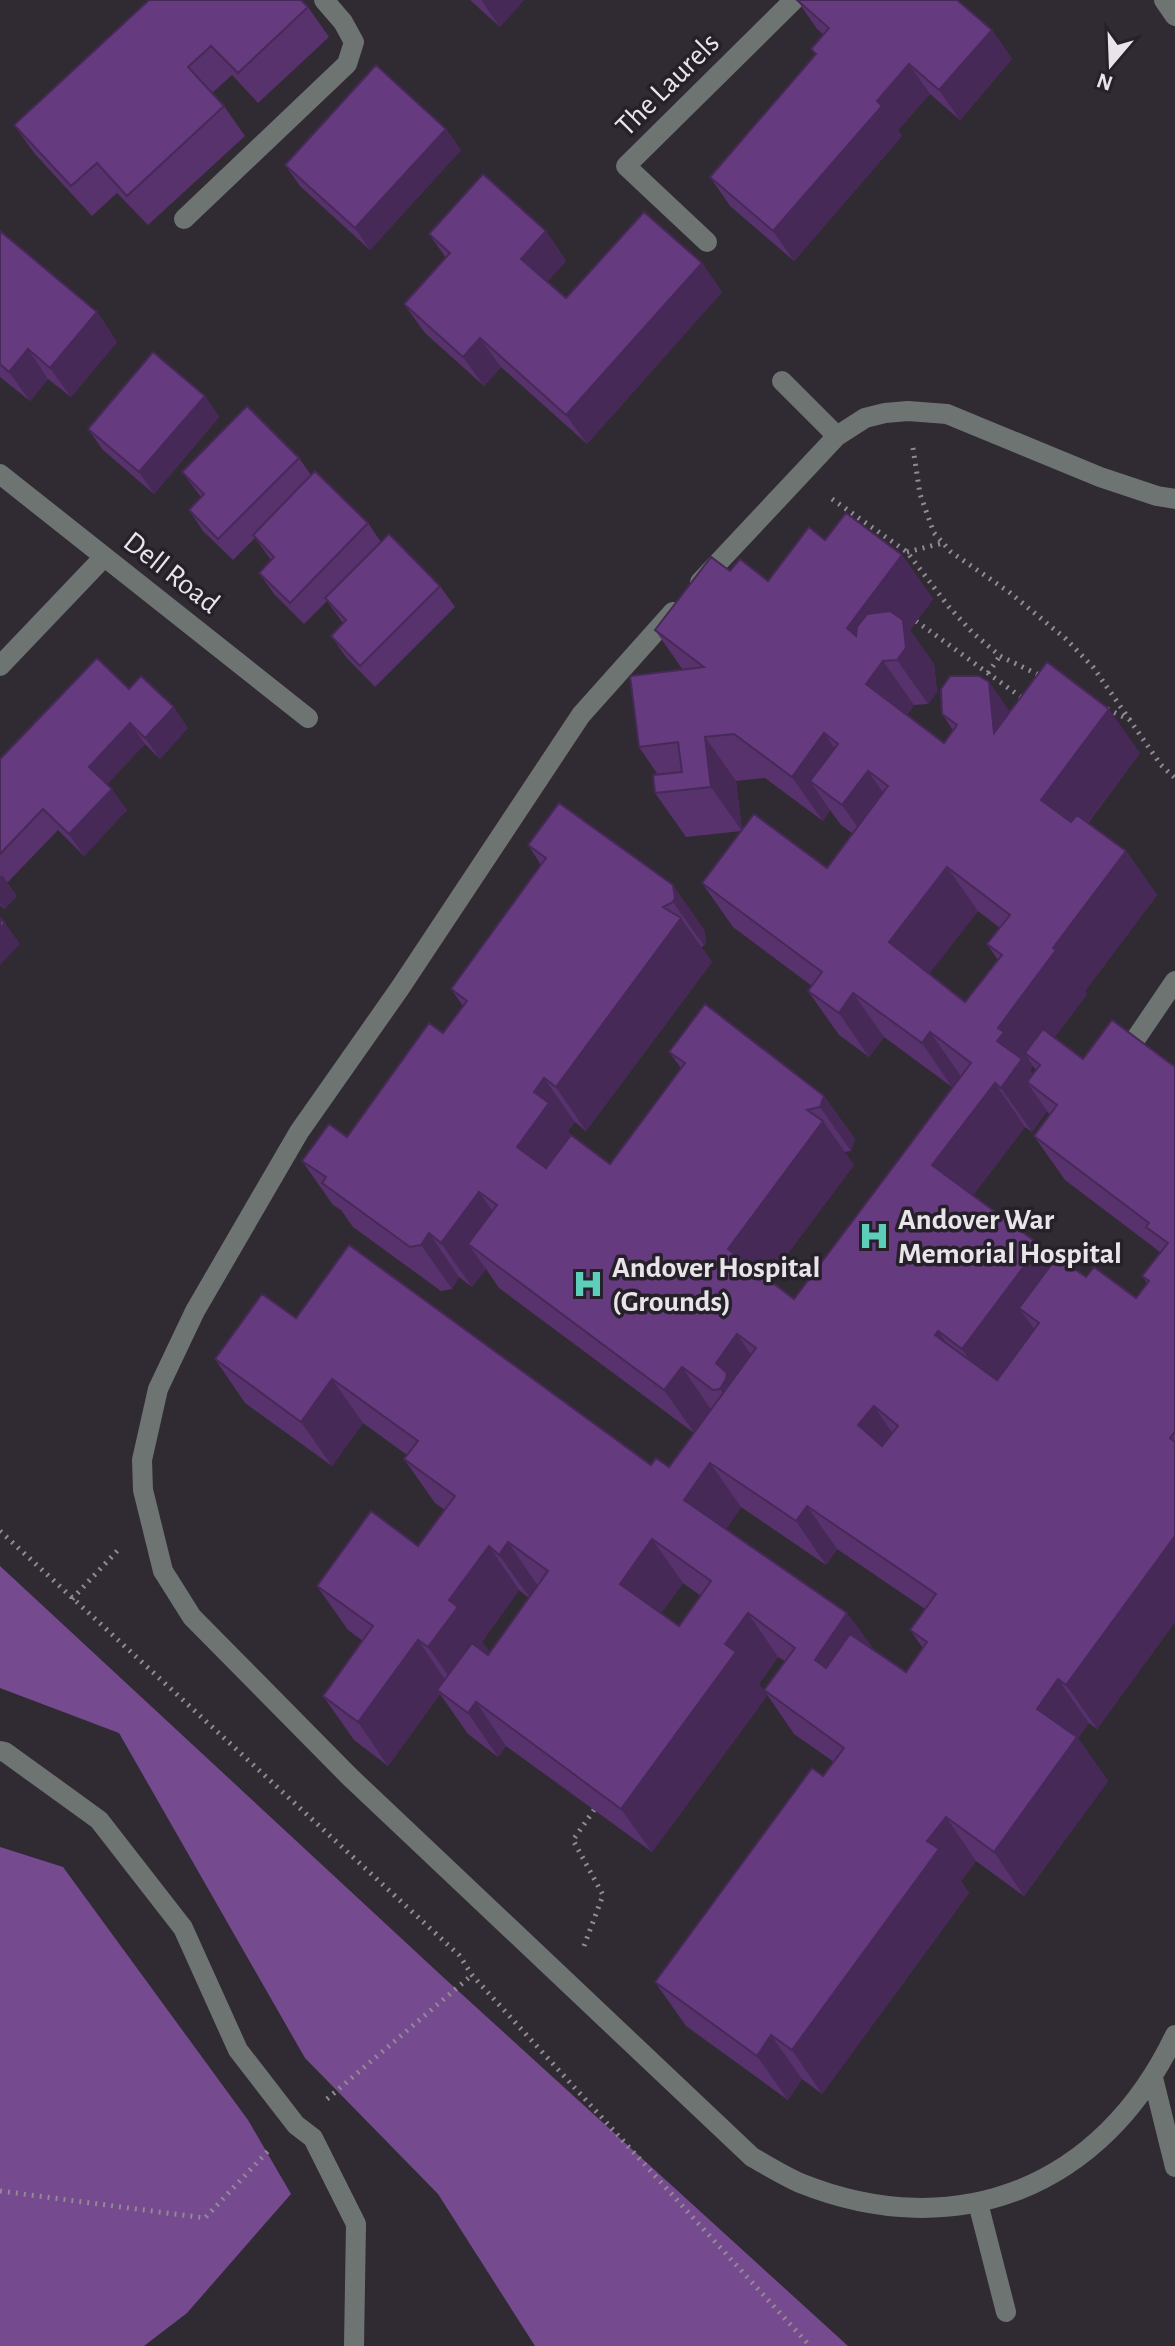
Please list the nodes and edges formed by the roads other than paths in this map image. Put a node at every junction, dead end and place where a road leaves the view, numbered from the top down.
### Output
1 (324, 0) edge
2 (794, 0) edge
3 (1164, 0) edge
4 (1175, 16) edge
5 (184, 219) dead end
6 (707, 242) dead end
7 (782, 381) dead end
8 (837, 436) junction
9 (0, 474) edge
10 (1175, 499) edge
11 (104, 557) junction
12 (0, 666) edge
13 (308, 718) dead end
14 (1175, 981) edge
15 (1126, 1053) edge
16 (0, 1751) edge
17 (1175, 2035) edge
18 (1153, 2078) junction
19 (1175, 2167) edge
20 (978, 2203) junction
21 (1006, 2312) dead end
22 (354, 2346) edge

1 - 5 street
2 - 6 street, The Laurels
3 - 4 street
7 - 8 street
8 - 10 street
8 - 20 street
9 - 11 street, Dell Road
11 - 12 street
11 - 13 street, Dell Road
14 - 15 street
16 - 22 street
17 - 18 street
18 - 19 street
18 - 20 street
20 - 21 street

